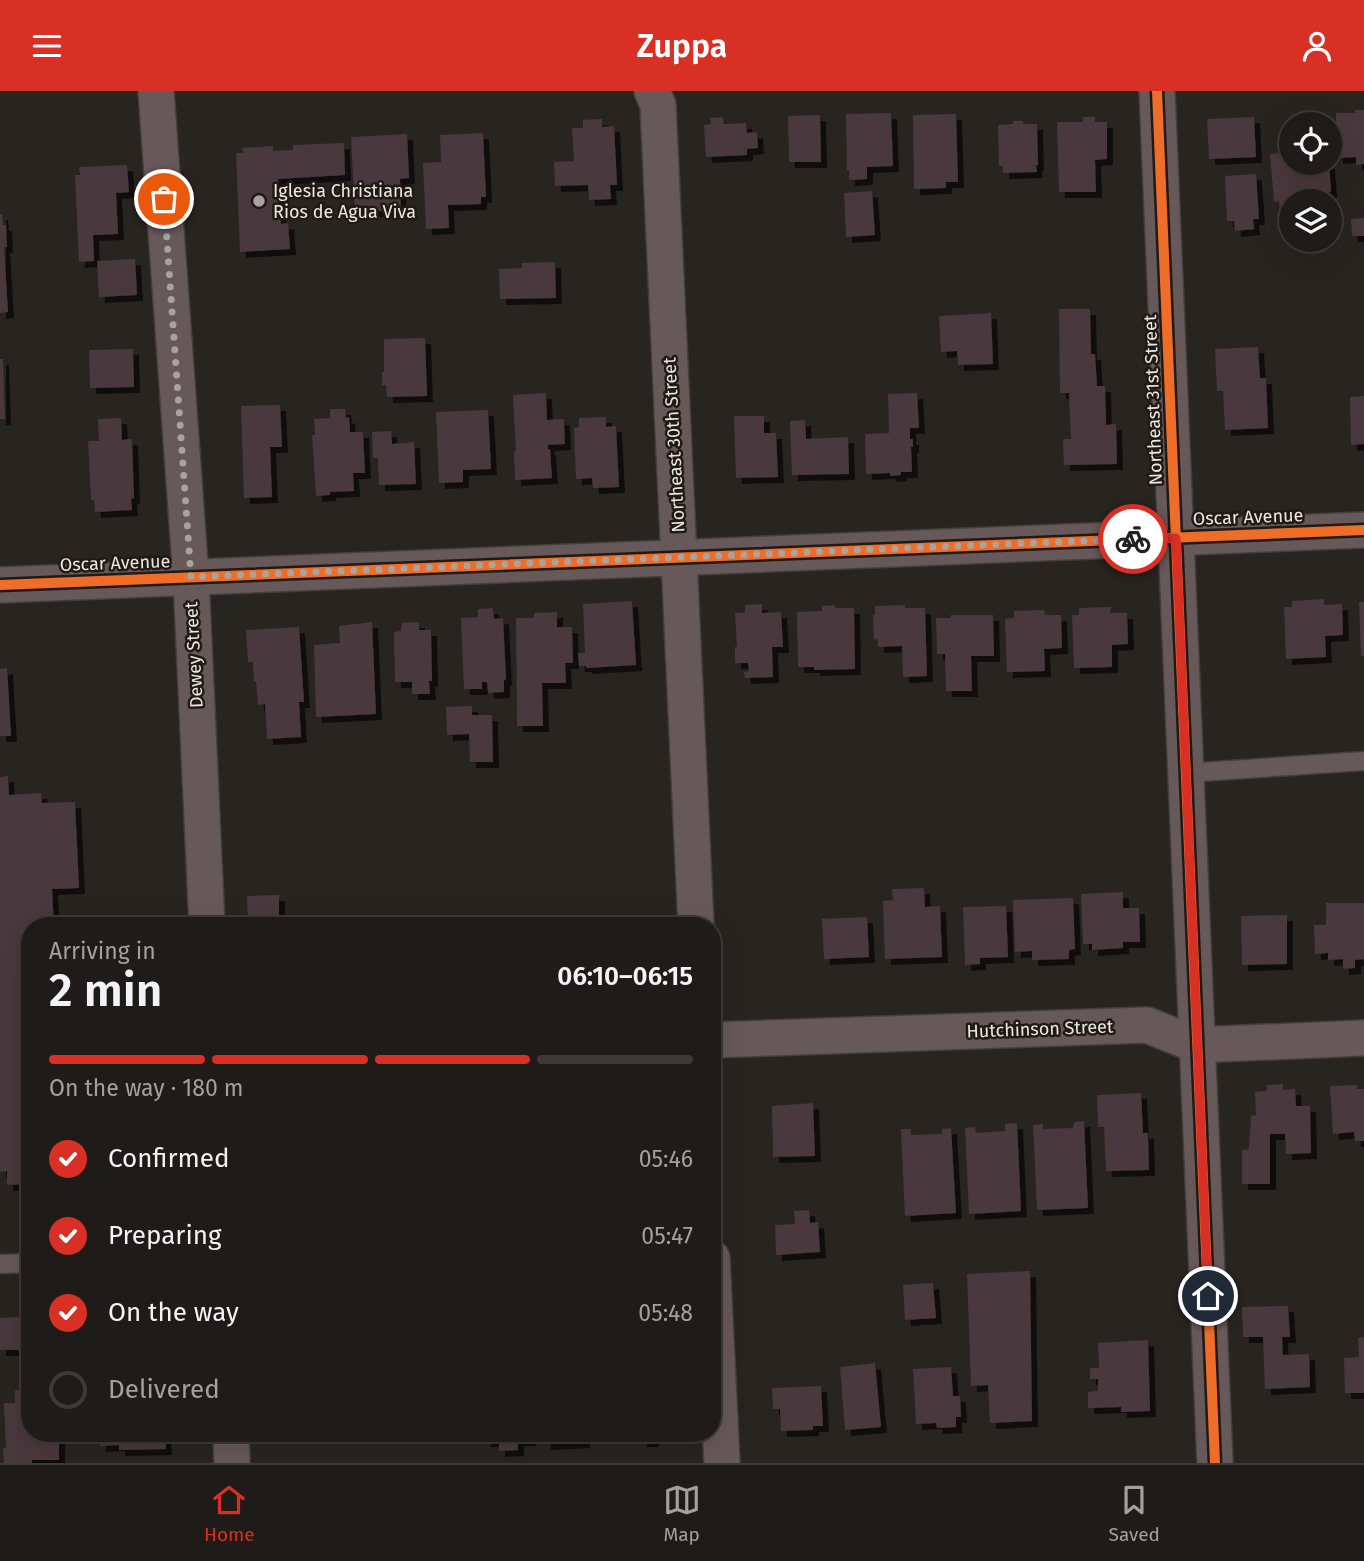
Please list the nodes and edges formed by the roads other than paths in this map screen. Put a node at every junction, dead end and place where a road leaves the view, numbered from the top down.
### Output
1 (156, 91) edge
2 (652, 91) edge
3 (1157, 91) edge
4 (1364, 530) edge
5 (1176, 538) junction
6 (679, 558) junction
7 (191, 577) junction
8 (0, 585) edge
9 (1364, 761) edge
10 (1186, 773) junction
11 (207, 917) edge
12 (696, 917) edge
13 (1364, 1038) edge
14 (721, 1040) edge
15 (1198, 1045) junction
16 (21, 1263) edge
17 (0, 1264) edge
18 (231, 1442) edge
19 (721, 1442) edge
20 (232, 1463) edge
21 (722, 1463) edge
22 (1215, 1463) edge

1 - 7 street, Dewey Street
2 - 6 street, Northeast 30th Street
3 - 5 street, Northeast 31st Street
4 - 5 street, Oscar Avenue
5 - 6 street, Oscar Avenue
5 - 10 street, Northeast 31st Street
6 - 7 street, Oscar Avenue
6 - 12 street, Northeast 30th Street
7 - 8 street, Oscar Avenue
7 - 11 street, Dewey Street
9 - 10 lane
10 - 15 street, Northeast 31st Street
13 - 15 street, Hutchinson Street
14 - 15 street, Hutchinson Street
15 - 22 street, Northeast 31st Street
16 - 17 lane
18 - 20 street
19 - 21 street

